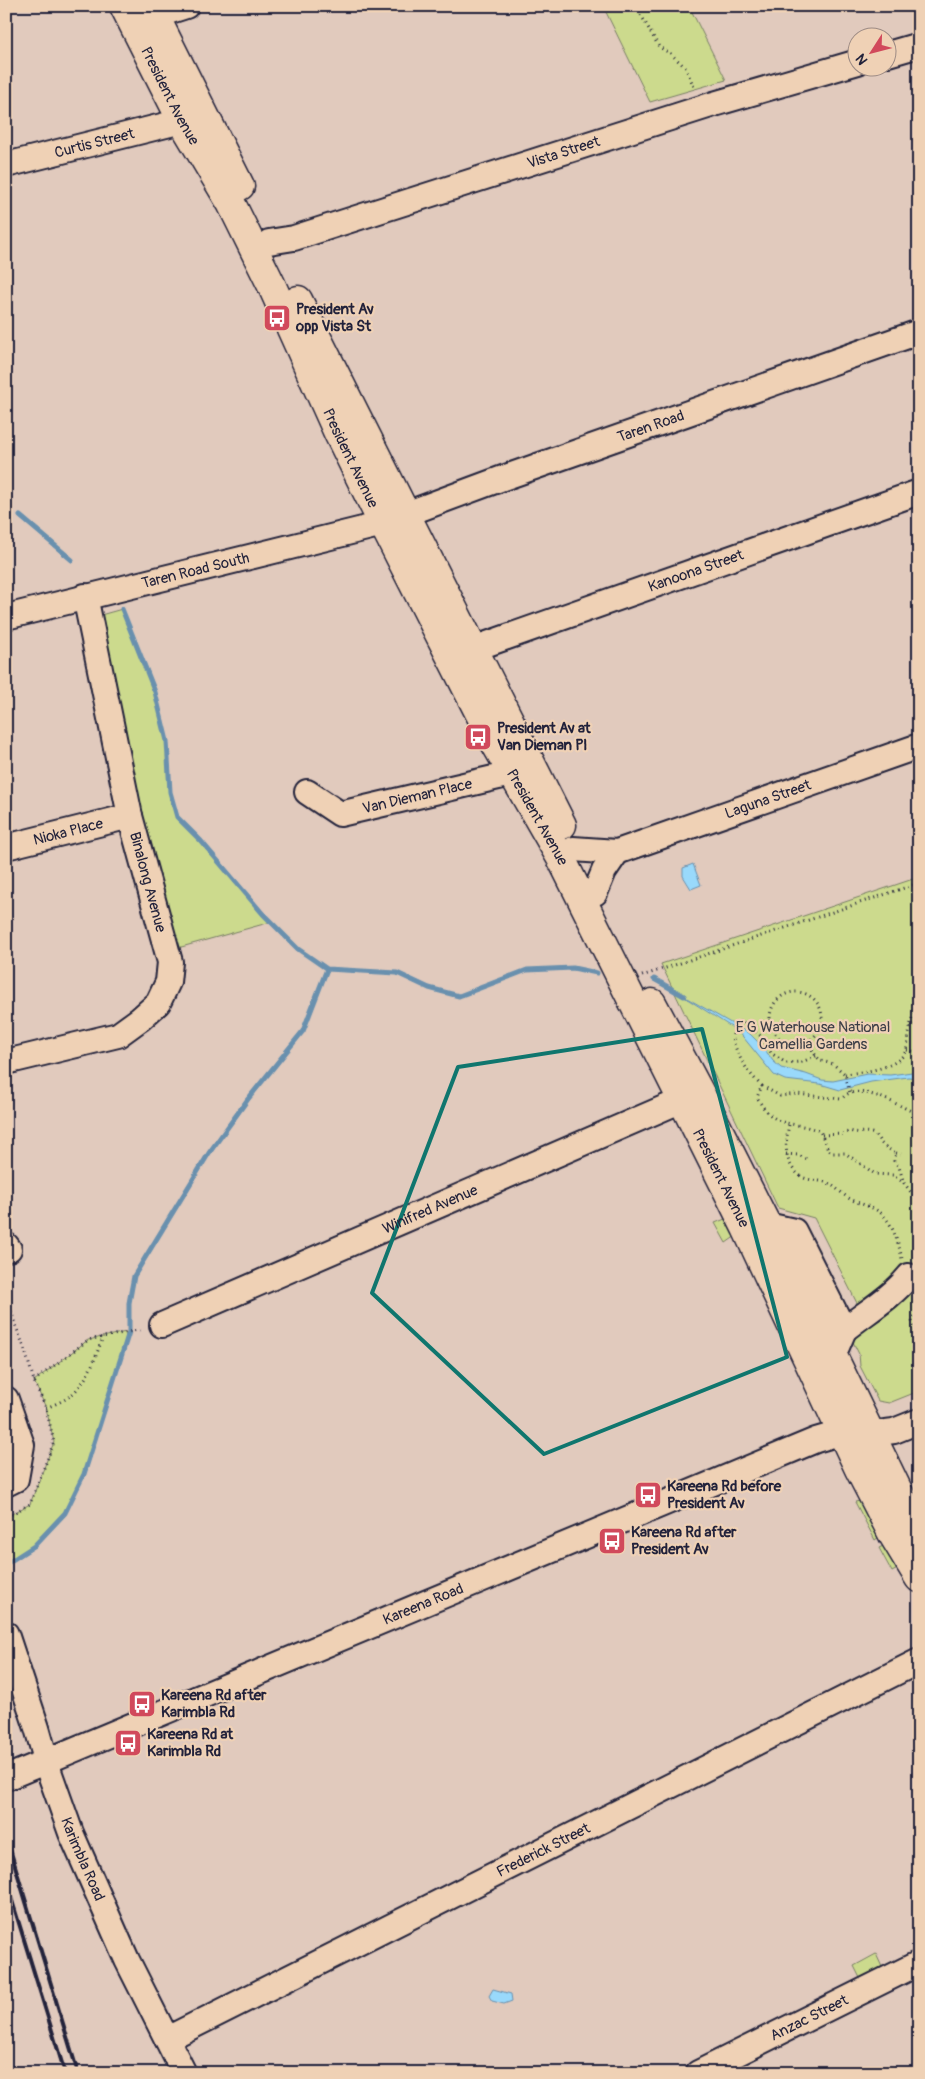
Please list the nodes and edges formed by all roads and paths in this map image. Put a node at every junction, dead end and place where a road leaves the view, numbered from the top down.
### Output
1 (186, 6) edge
2 (636, 6) edge
3 (140, 13) edge
4 (919, 45) edge
5 (898, 51) edge
6 (848, 65) edge
7 (714, 104) junction
8 (194, 118) junction
9 (6, 165) edge
10 (269, 242) junction
11 (919, 332) edge
12 (919, 492) edge
13 (395, 519) junction
14 (85, 596) junction
15 (6, 617) edge
16 (473, 649) junction
17 (919, 746) edge
18 (521, 770) junction
19 (306, 792) dead end
20 (130, 816) junction
21 (6, 847) edge
22 (574, 849) junction
23 (617, 852) junction
24 (919, 883) edge
25 (595, 893) junction
26 (639, 978) junction
27 (919, 1002) edge
28 (919, 1024) edge
29 (909, 1028) junction
30 (807, 1041) junction
31 (907, 1050) junction
32 (919, 1053) edge
33 (816, 1056) junction
34 (6, 1062) edge
35 (845, 1074) junction
36 (762, 1086) junction
37 (850, 1093) junction
38 (689, 1096) junction
39 (919, 1114) edge
40 (789, 1124) junction
41 (822, 1135) junction
42 (896, 1153) junction
43 (786, 1154) junction
44 (901, 1154) dead end
45 (809, 1160) dead end
46 (904, 1183) junction
47 (919, 1203) edge
48 (767, 1225) junction
49 (910, 1276) joint
50 (919, 1315) edge
51 (162, 1325) dead end
52 (844, 1330) junction
53 (132, 1331) dead end
54 (103, 1337) junction
55 (919, 1343) edge
56 (833, 1356) junction
57 (34, 1381) dead end
58 (6, 1399) edge
59 (46, 1408) dead end
60 (919, 1421) edge
61 (870, 1434) junction
62 (844, 1436) junction
63 (6, 1484) edge
64 (919, 1534) edge
65 (919, 1578) edge
66 (6, 1634) edge
67 (919, 1661) edge
68 (46, 1762) junction
69 (6, 1778) edge
70 (919, 1963) edge
71 (167, 2039) junction
72 (184, 2073) edge
73 (698, 2073) edge

1 - 3 street
2 - 7 path
3 - 8 main road, President Avenue
4 - 5 street
6 - 7 street, Vista Street
7 - 10 street, Vista Street
8 - 9 street, Curtis Street
8 - 10 main road, President Avenue
8 - 13 main road, President Avenue
10 - 13 main road, President Avenue
11 - 13 street, Taren Road
12 - 16 street, Kanoona Street
13 - 14 street, Taren Road South
13 - 16 main road, President Avenue
13 - 18 main road, President Avenue
14 - 15 street, Taren Road South
14 - 20 street, Binalong Avenue
16 - 18 main road, President Avenue
17 - 23 street, Laguna Street
18 - 19 street, Van Dieman Place
18 - 22 main road, President Avenue
18 - 38 main road, President Avenue
20 - 21 street, Nioka Place
20 - 34 street, Binalong Avenue
22 - 23 street, Laguna Street
22 - 25 main road, President Avenue
23 - 25 street
24 - 26 path
25 - 26 main road, President Avenue
26 - 38 main road, President Avenue
27 - 29 path
28 - 29 path
29 - 31 path
30 - 30 path
30 - 33 path
31 - 32 path
31 - 35 path
33 - 35 path
33 - 36 path
35 - 37 path
36 - 37 path
36 - 40 path
37 - 39 path
38 - 48 main road, President Avenue
38 - 51 street, Winifred Avenue
38 - 62 main road, President Avenue
40 - 41 path
40 - 43 path
41 - 42 path
41 - 46 path
42 - 44 path
42 - 46 path
43 - 45 path
43 - 49 path
46 - 47 path
48 - 52 street
48 - 56 main road, President Avenue
49 - 52 street
50 - 55 path
52 - 56 street
53 - 54 path
54 - 57 path
54 - 59 path
56 - 61 main road, President Avenue
58 - 63 street
60 - 61 street
61 - 62 main road
61 - 64 main road, President Avenue
62 - 65 main road, President Avenue
62 - 68 street, Kareena Road
66 - 68 street, Karimbla Road
67 - 71 street, Frederick Street
68 - 69 street, Kareena Road
68 - 71 street, Karimbla Road
70 - 73 street, Anzac Street
71 - 72 street, Karimbla Road

